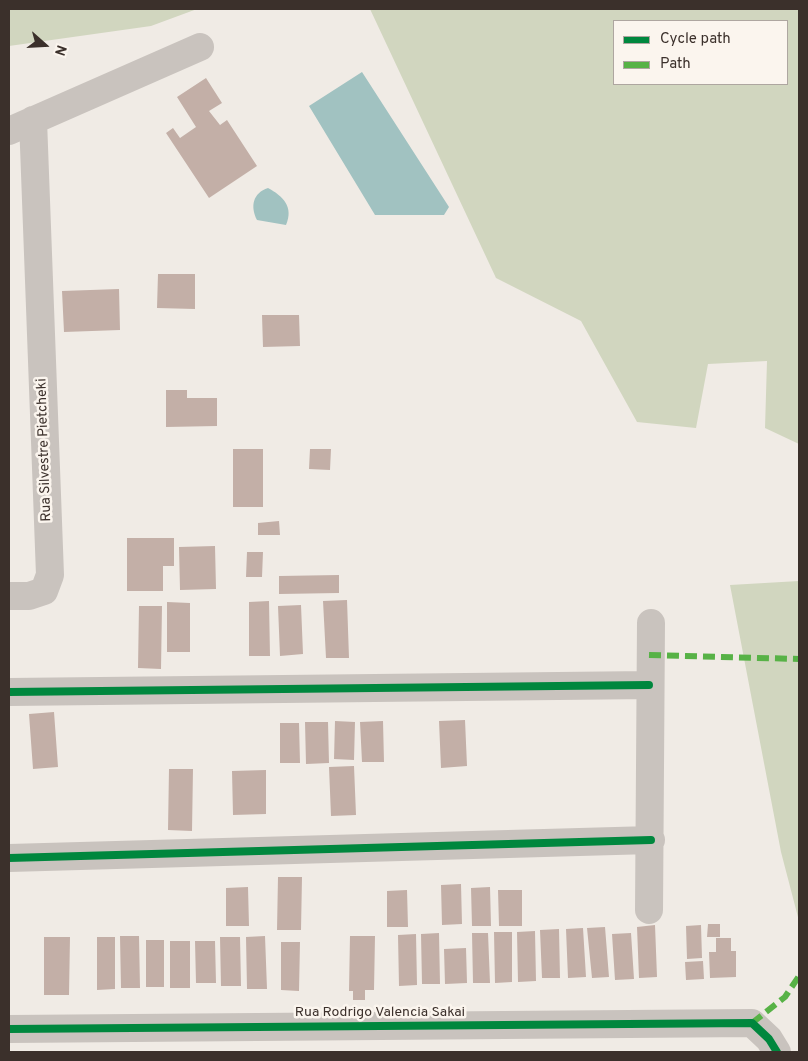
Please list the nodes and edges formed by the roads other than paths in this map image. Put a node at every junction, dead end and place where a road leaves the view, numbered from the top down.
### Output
1 (200, 47) dead end
2 (21, 125) edge
3 (9, 596) edge
4 (650, 623) dead end
5 (649, 685) junction
6 (9, 692) edge
7 (650, 840) junction
8 (9, 858) edge
9 (649, 910) dead end
10 (9, 1029) edge
11 (777, 1052) edge

1 - 2 street
2 - 3 street, Rua Silvestre Pietcheki
4 - 5 street
5 - 6 street
5 - 7 street
7 - 8 street
7 - 9 street
10 - 11 street, Rua Rodrigo Valencia Sakai

